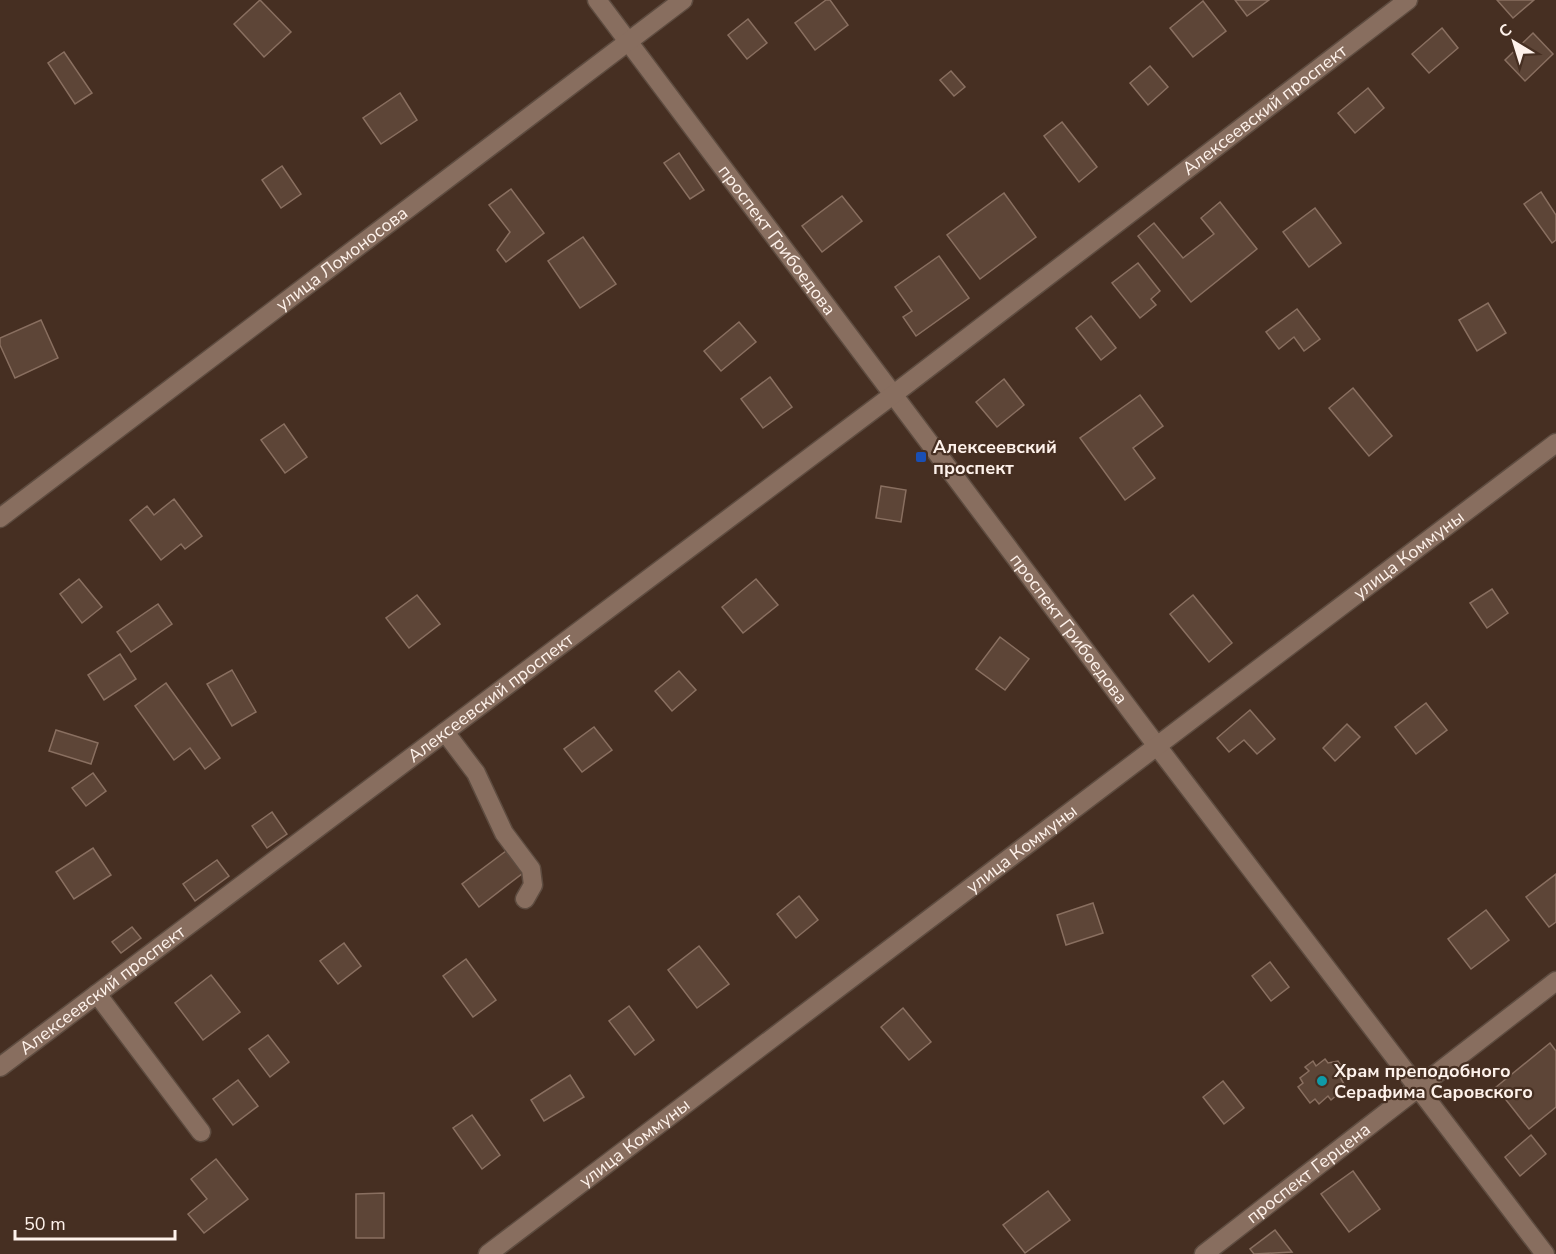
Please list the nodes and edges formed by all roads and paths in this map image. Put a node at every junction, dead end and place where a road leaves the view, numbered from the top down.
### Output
1 (597, 0) edge
2 (683, 0) edge
3 (1408, 0) edge
4 (628, 41) junction
5 (894, 394) junction
6 (1556, 442) edge
7 (0, 518) edge
8 (445, 732) junction
9 (1157, 746) junction
10 (525, 899) dead end
11 (1556, 981) edge
12 (97, 994) junction
13 (0, 1067) edge
14 (1418, 1087) junction
15 (201, 1132) dead end
16 (488, 1254) edge
17 (1204, 1254) edge
18 (1545, 1254) edge

1 - 4 street, проспект Грибоедова
2 - 4 street, улица Ломоносова
3 - 5 street, Алексеевский проспект
4 - 5 street, проспект Грибоедова
4 - 7 street, улица Ломоносова
5 - 8 street, Алексеевский проспект
5 - 9 street, проспект Грибоедова
6 - 9 street, улица Коммуны
8 - 10 street
8 - 12 street, Алексеевский проспект
9 - 14 street, проспект Грибоедова
9 - 16 street, улица Коммуны
11 - 14 street, проспект Герцена
12 - 13 street, Алексеевский проспект
12 - 15 street
14 - 17 street, проспект Герцена
14 - 18 street, проспект Грибоедова

